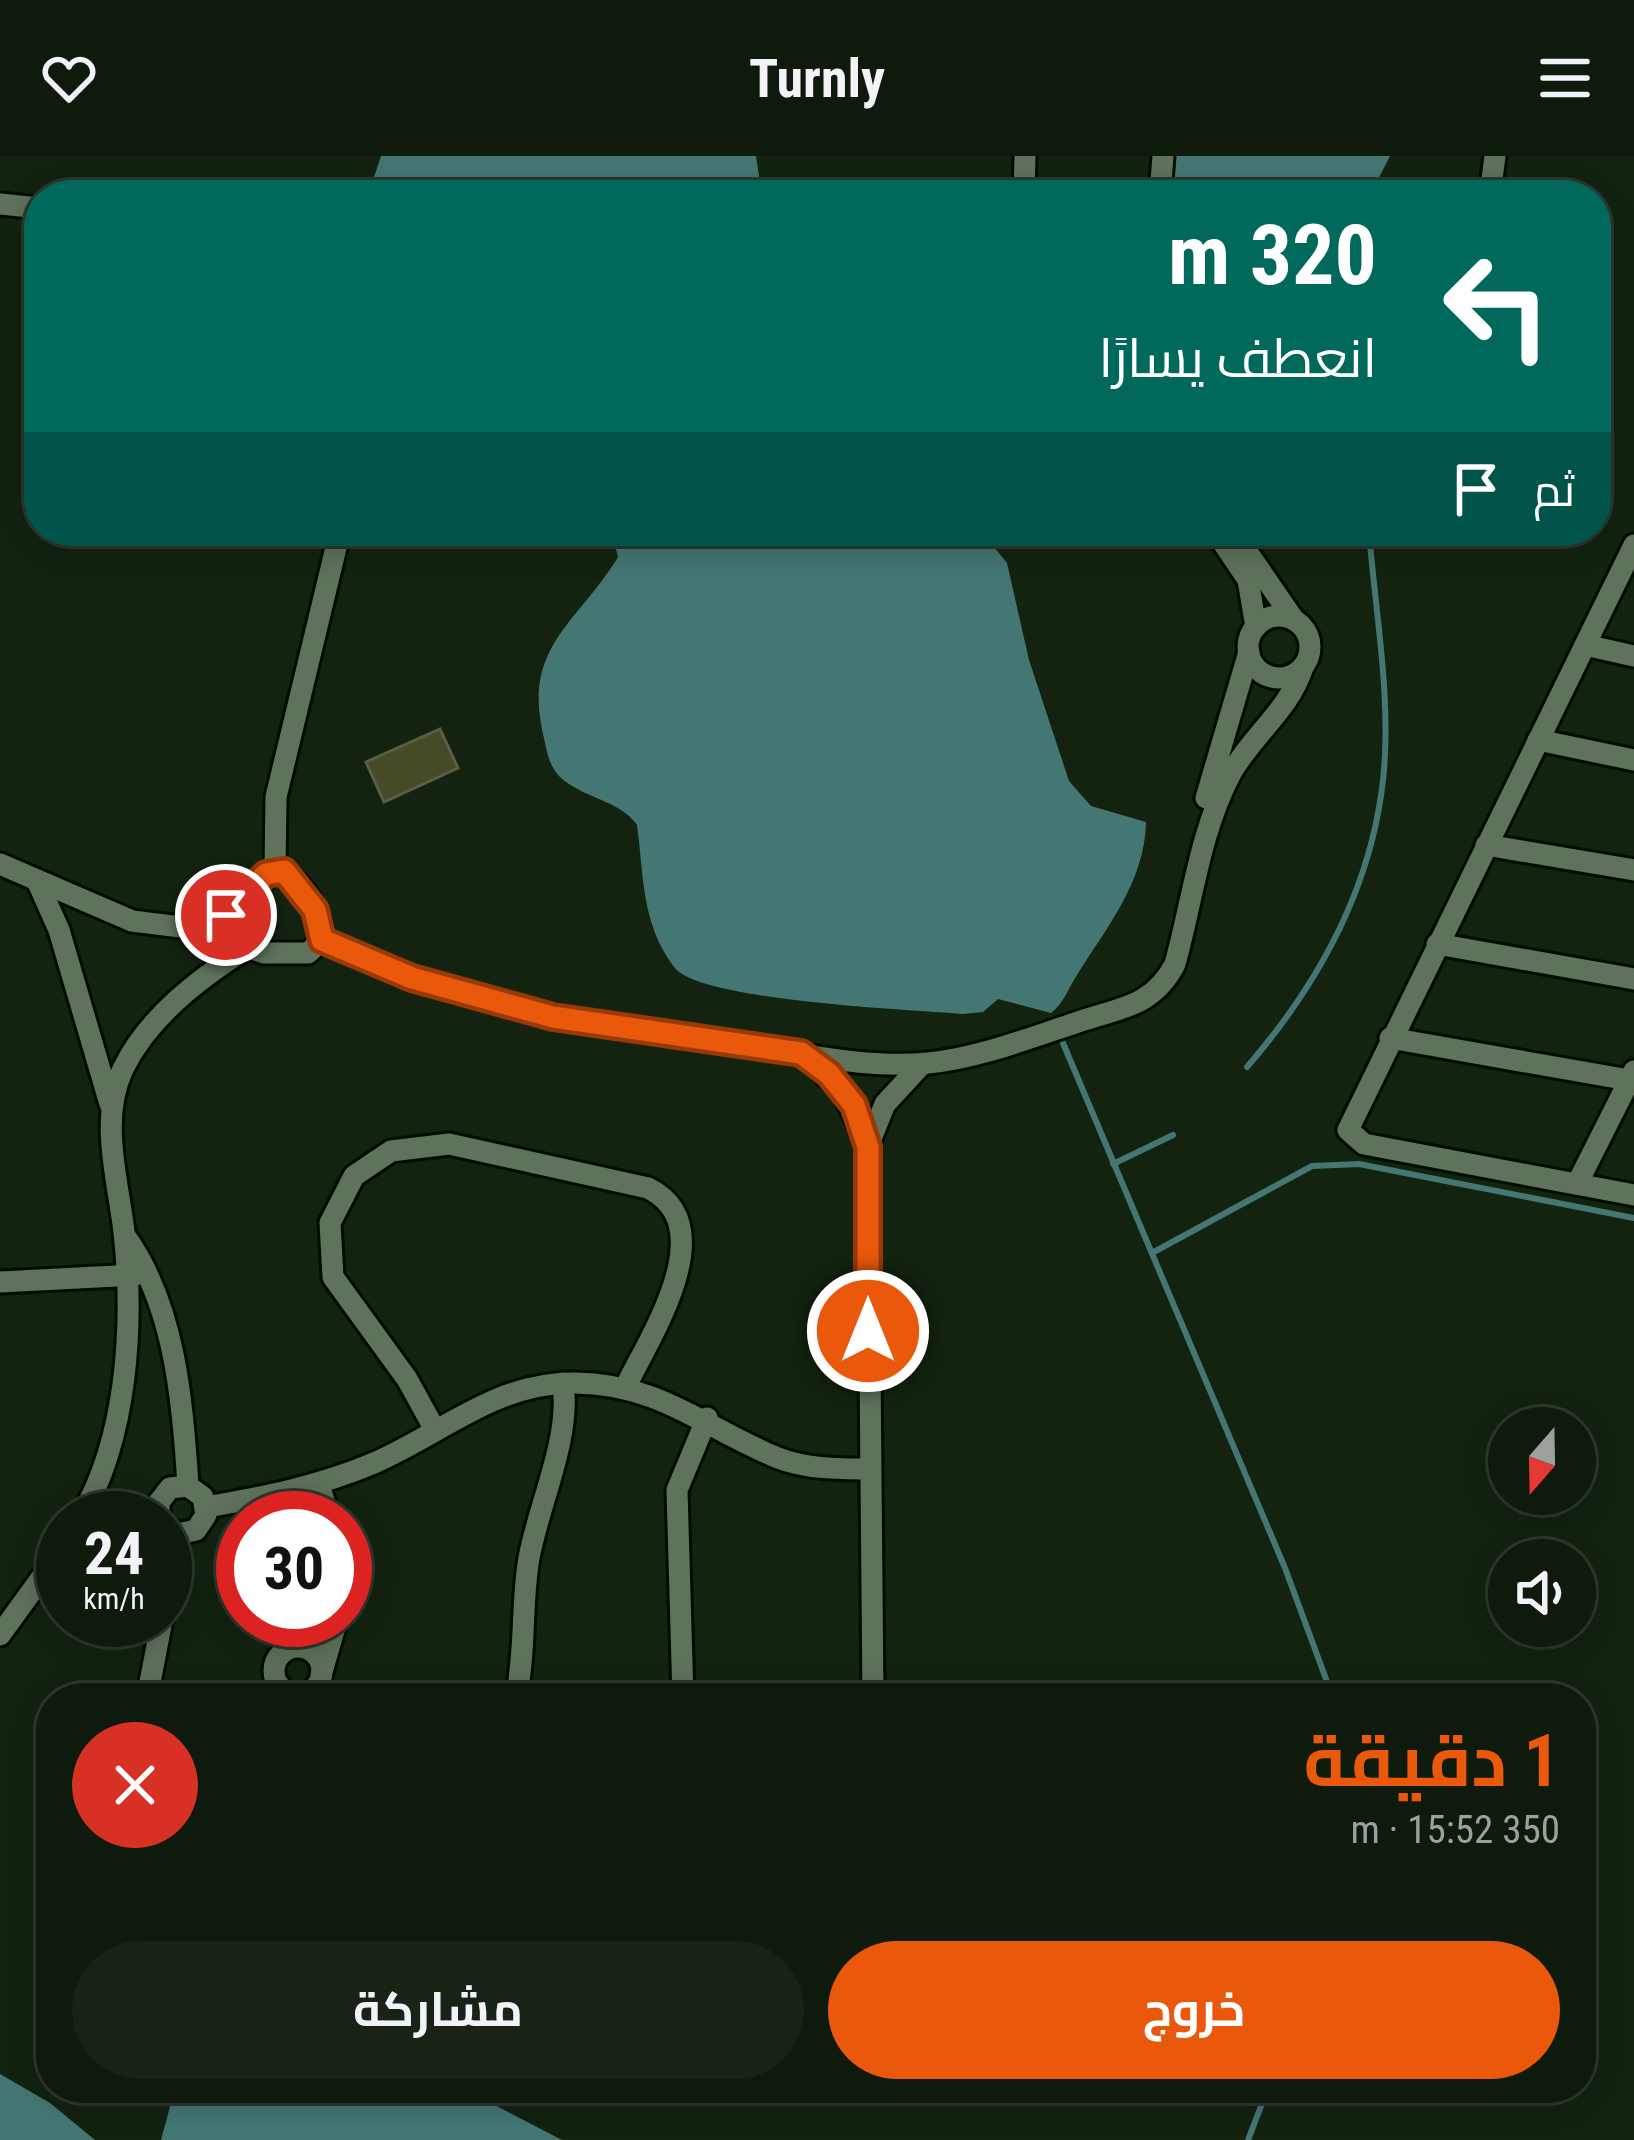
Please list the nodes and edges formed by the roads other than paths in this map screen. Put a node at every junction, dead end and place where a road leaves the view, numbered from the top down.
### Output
1 (1634, 544) edge
2 (336, 546) edge
3 (1225, 546) edge
4 (1243, 546) edge
5 (1294, 620) junction
6 (1256, 627) junction
7 (1585, 645) junction
8 (1249, 652) junction
9 (1634, 656) edge
10 (1303, 667) junction
11 (1538, 740) junction
12 (1634, 760) edge
13 (1486, 845) junction
14 (0, 864) edge
15 (1634, 870) edge
16 (275, 871) junction
17 (38, 883) junction
18 (222, 932) junction
19 (322, 940) junction
20 (1437, 944) junction
21 (247, 948) junction
22 (1634, 979) edge
23 (1088, 1018) junction
24 (1390, 1038) junction
25 (801, 1053) junction
26 (922, 1064) junction
27 (1632, 1077) edge
28 (112, 1111) junction
29 (868, 1147) junction
30 (1577, 1184) junction
31 (1634, 1195) edge
32 (137, 1275) junction
33 (0, 1282) edge
34 (563, 1383) junction
35 (626, 1388) junction
36 (707, 1418) junction
37 (434, 1428) junction
38 (868, 1469) junction
39 (319, 1484) junction
40 (188, 1486) junction
41 (96, 1491) edge
42 (169, 1491) edge
43 (321, 1491) edge
44 (206, 1507) junction
45 (192, 1525) edge
46 (36, 1585) edge
47 (0, 1635) edge
48 (157, 1647) edge
49 (330, 1647) edge
50 (305, 1648) joint
51 (321, 1676) junction
52 (150, 1683) edge
53 (278, 1683) edge
54 (316, 1683) edge
55 (519, 1683) edge
56 (683, 1683) edge
57 (874, 1683) edge

1 - 7 street
2 - 16 street
3 - 6 street
4 - 5 street
5 - 6 street
5 - 10 street
6 - 8 street
7 - 9 street
7 - 11 street
8 - 10 street
8 - 23 street
10 - 23 street
11 - 12 street
11 - 13 street
13 - 15 street
13 - 20 street
14 - 17 street
16 - 18 street
16 - 19 street
17 - 18 street
17 - 28 street
18 - 21 street
19 - 21 street
19 - 25 street
20 - 22 street
20 - 24 street
21 - 28 street
23 - 26 street
24 - 27 street
24 - 30 street
25 - 26 street
25 - 29 street
26 - 29 street
27 - 30 street
28 - 32 street
29 - 38 street
30 - 31 street
32 - 33 street
32 - 40 street
32 - 41 street
34 - 35 street
34 - 37 street
34 - 55 street
35 - 36 street
35 - 37 street
36 - 38 street
36 - 56 street
37 - 39 street
38 - 57 street
39 - 43 street
39 - 44 street
40 - 42 street
40 - 44 street
44 - 45 street
46 - 47 street
48 - 52 street
49 - 51 street
50 - 51 street
50 - 53 street
51 - 54 street

